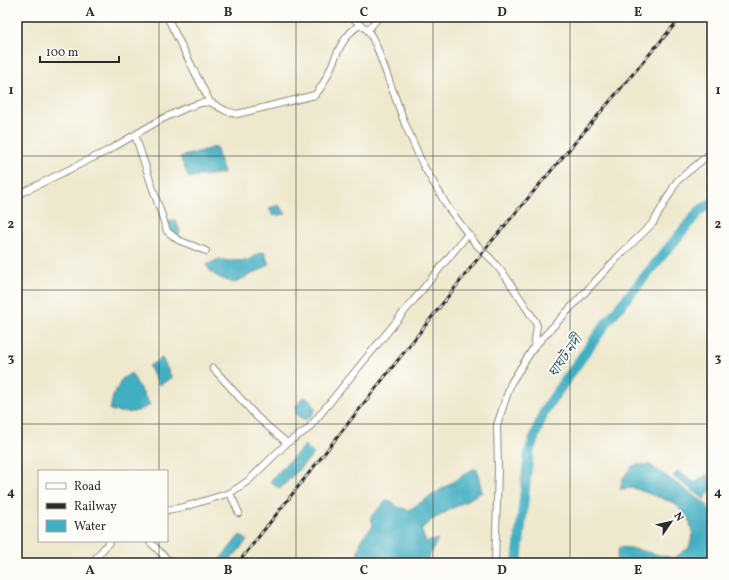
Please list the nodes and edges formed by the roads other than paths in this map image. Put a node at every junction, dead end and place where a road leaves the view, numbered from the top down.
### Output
1 (167, 17) edge
2 (352, 17) edge
3 (379, 17) edge
4 (360, 25) junction
5 (368, 30) junction
6 (210, 102) junction
7 (135, 135) junction
8 (712, 152) edge
9 (17, 194) edge
10 (468, 234) junction
11 (206, 251) dead end
12 (534, 347) junction
13 (213, 368) dead end
14 (287, 443) junction
15 (230, 494) junction
16 (168, 510) edge
17 (239, 513) dead end
18 (109, 542) edge
19 (150, 542) edge
20 (92, 563) edge
21 (171, 563) edge
22 (495, 563) edge

1 - 6 street
2 - 4 street
3 - 5 street
4 - 5 street
4 - 6 street
5 - 10 street
6 - 7 street
7 - 9 street
7 - 11 street
8 - 12 street
10 - 12 street
10 - 14 street
12 - 22 street
13 - 14 street
14 - 15 street
15 - 16 street
15 - 17 street
18 - 20 street
19 - 21 street

